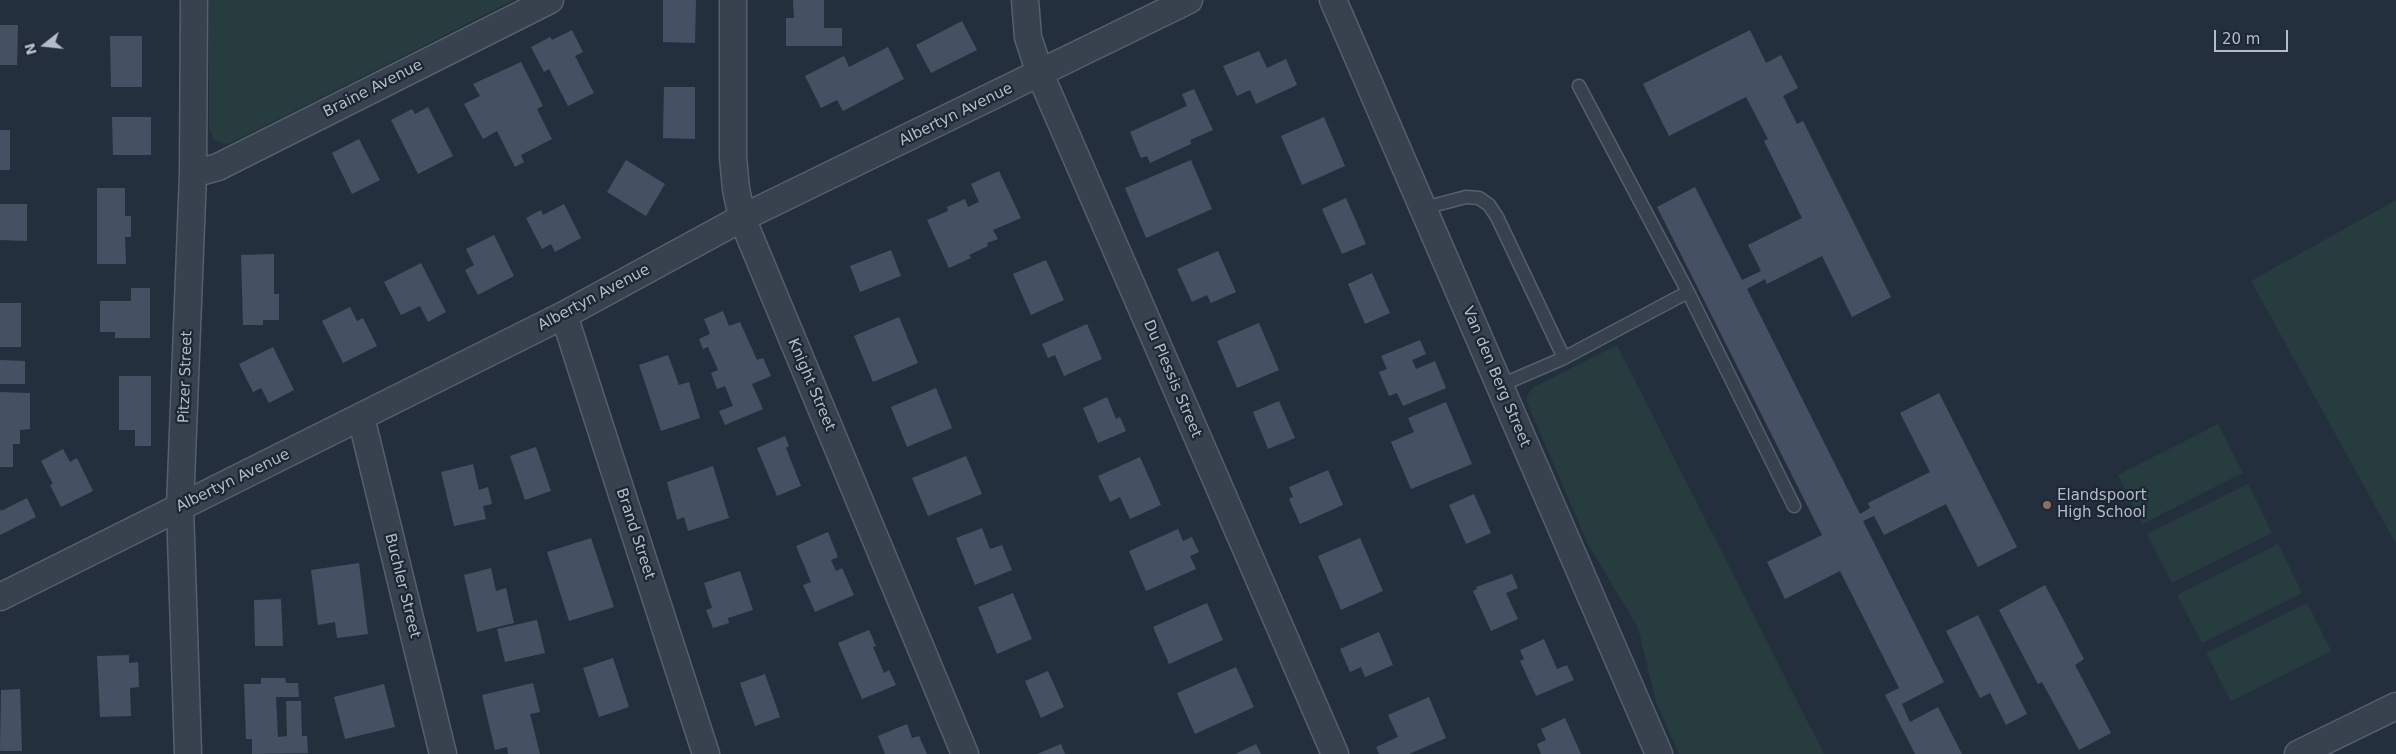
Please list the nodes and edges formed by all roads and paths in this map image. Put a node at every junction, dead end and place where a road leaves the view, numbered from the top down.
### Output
1 (194, 0) edge
2 (550, 0) edge
3 (733, 0) edge
4 (1025, 0) edge
5 (1189, 0) edge
6 (1333, 0) edge
7 (1040, 74) junction
8 (1579, 86) dead end
9 (194, 174) junction
10 (1424, 208) junction
11 (742, 218) junction
12 (1688, 292) junction
13 (564, 315) junction
14 (1564, 358) junction
15 (1499, 386) junction
16 (361, 417) junction
17 (1794, 506) dead end
18 (180, 507) junction
19 (0, 597) edge
20 (2394, 712) edge
21 (188, 754) edge
22 (443, 754) edge
23 (706, 754) edge
24 (965, 754) edge
25 (1335, 754) edge
26 (1659, 754) edge
27 (2298, 754) edge

1 - 9 street, Pitzer Street
2 - 9 street, Braine Avenue
3 - 11 street, Knight Street
4 - 7 street, Du Plessis Street
5 - 7 street, Albertyn Avenue
6 - 10 street, Van den Berg Street
7 - 11 street, Albertyn Avenue
7 - 25 street, Du Plessis Street
8 - 12 lane
9 - 18 street, Pitzer Street
10 - 14 lane
10 - 15 street, Van den Berg Street
11 - 13 street, Albertyn Avenue
11 - 24 street, Knight Street
12 - 14 lane
12 - 17 lane
13 - 16 street, Albertyn Avenue
13 - 23 street, Brand Street
14 - 15 lane
15 - 26 street, Van den Berg Street
16 - 18 street, Albertyn Avenue
16 - 22 street, Buchler Street
18 - 19 street, Albertyn Avenue
18 - 21 street, Pitzer Street
20 - 27 street

